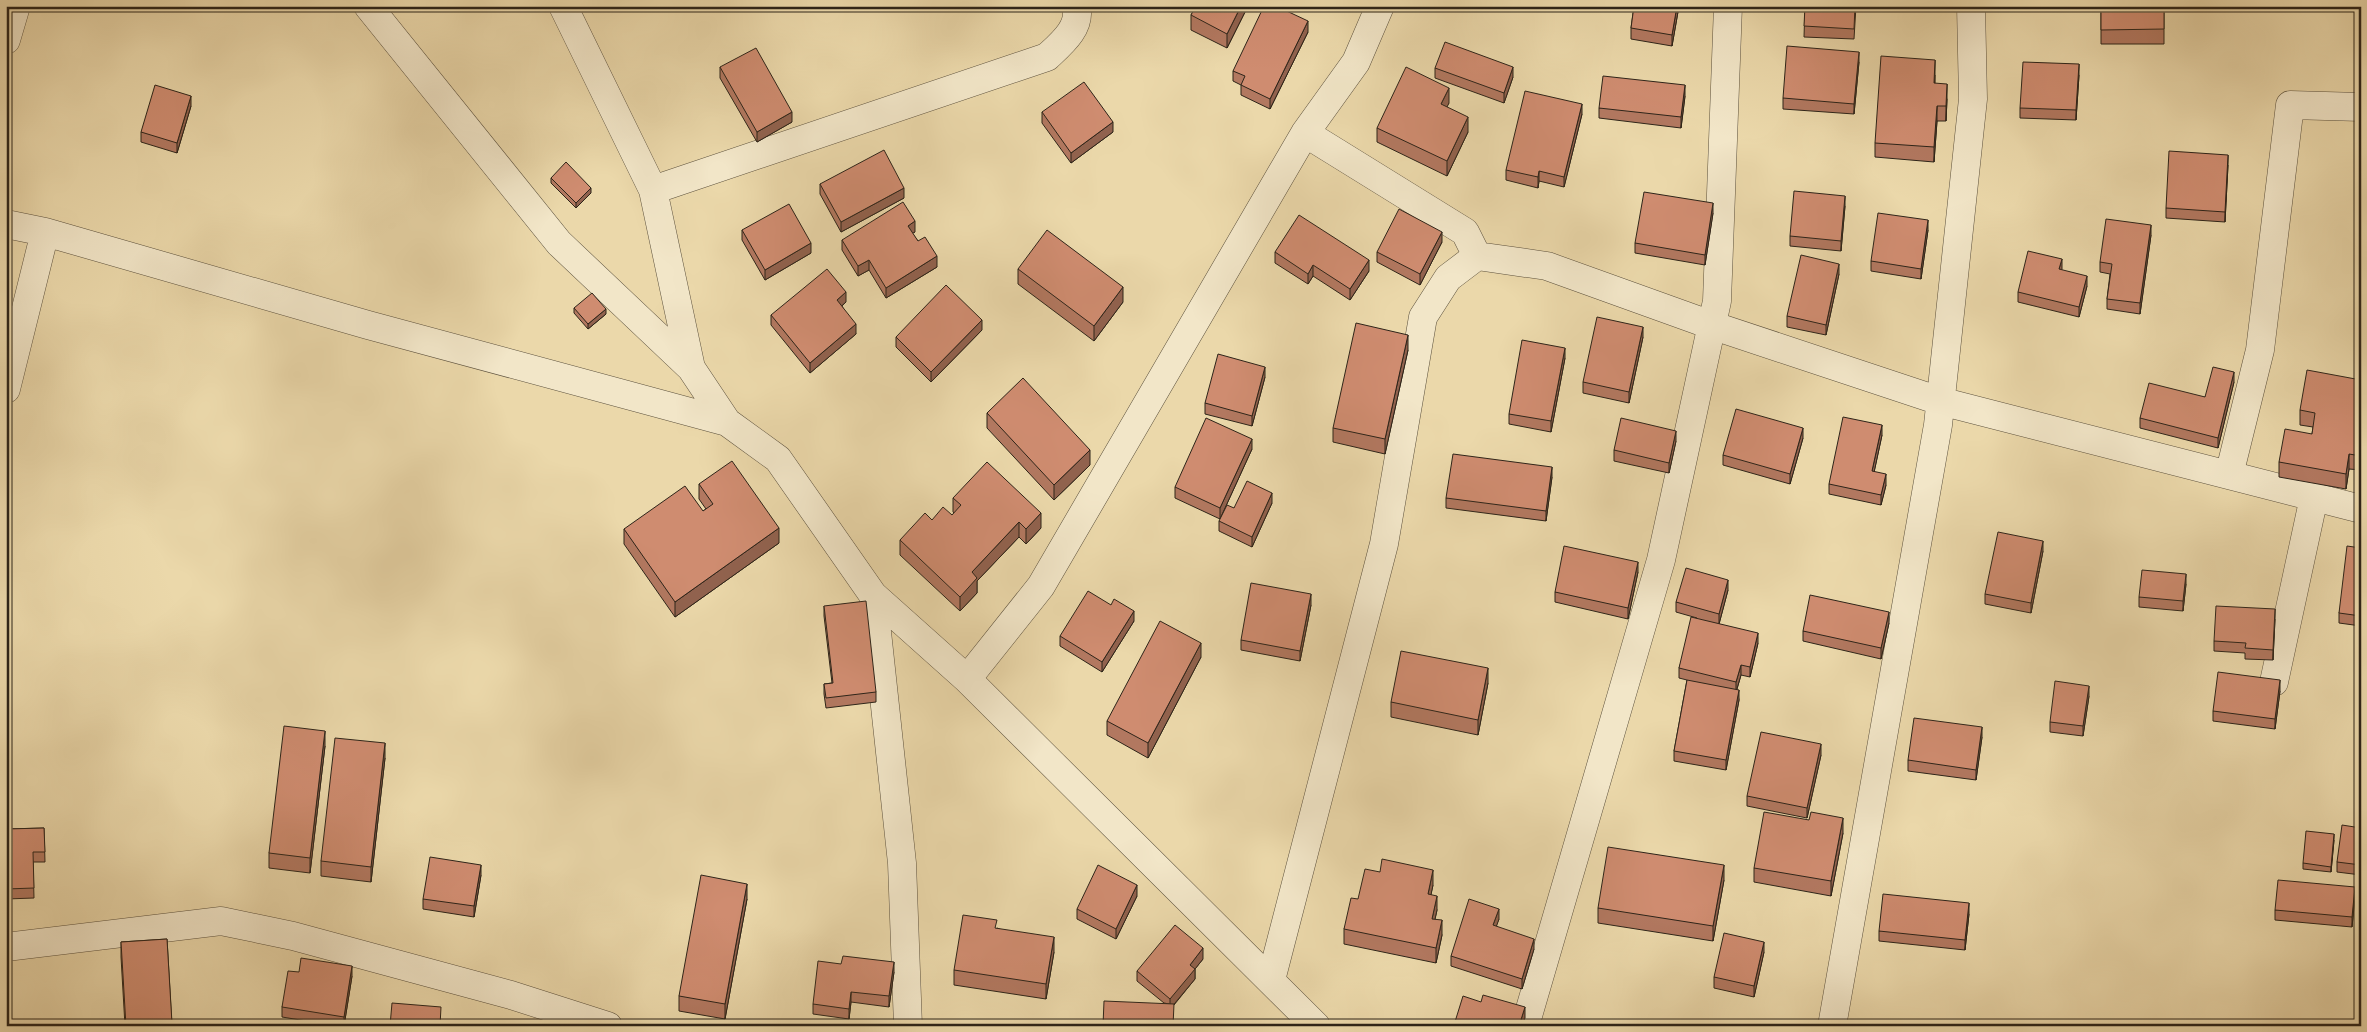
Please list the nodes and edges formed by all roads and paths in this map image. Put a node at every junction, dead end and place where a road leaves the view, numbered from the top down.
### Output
1 (16, 6) edge
2 (368, 6) edge
3 (563, 6) edge
4 (1076, 6) edge
5 (1380, 6) edge
6 (1728, 6) edge
7 (1972, 6) edge
8 (6, 40) edge
9 (2361, 107) edge
10 (1305, 133) junction
11 (653, 190) junction
12 (6, 224) edge
13 (46, 232) junction
14 (1477, 256) junction
15 (1711, 325) junction
16 (692, 368) junction
17 (6, 389) edge
18 (1940, 401) junction
19 (727, 422) junction
20 (2229, 475) junction
21 (2314, 497) junction
22 (2361, 509) edge
23 (873, 596) junction
24 (966, 679) junction
25 (2274, 682) edge
26 (6, 947) edge
27 (1270, 980) junction
28 (608, 1026) edge
29 (908, 1026) edge
30 (1316, 1026) edge
31 (1525, 1026) edge
32 (1832, 1026) edge

1 - 8 street
2 - 16 street
3 - 11 street
4 - 11 street
5 - 10 street
6 - 15 street
7 - 18 street
9 - 20 street
10 - 14 street
10 - 24 street
11 - 16 street
12 - 13 street
13 - 17 street
13 - 19 street
14 - 15 street
14 - 27 street
15 - 18 street
15 - 31 street
16 - 19 street
18 - 20 street
18 - 32 street
19 - 23 street
20 - 21 street
21 - 22 street
21 - 25 street
23 - 24 street
23 - 29 street
24 - 27 street
26 - 28 street
27 - 30 street

